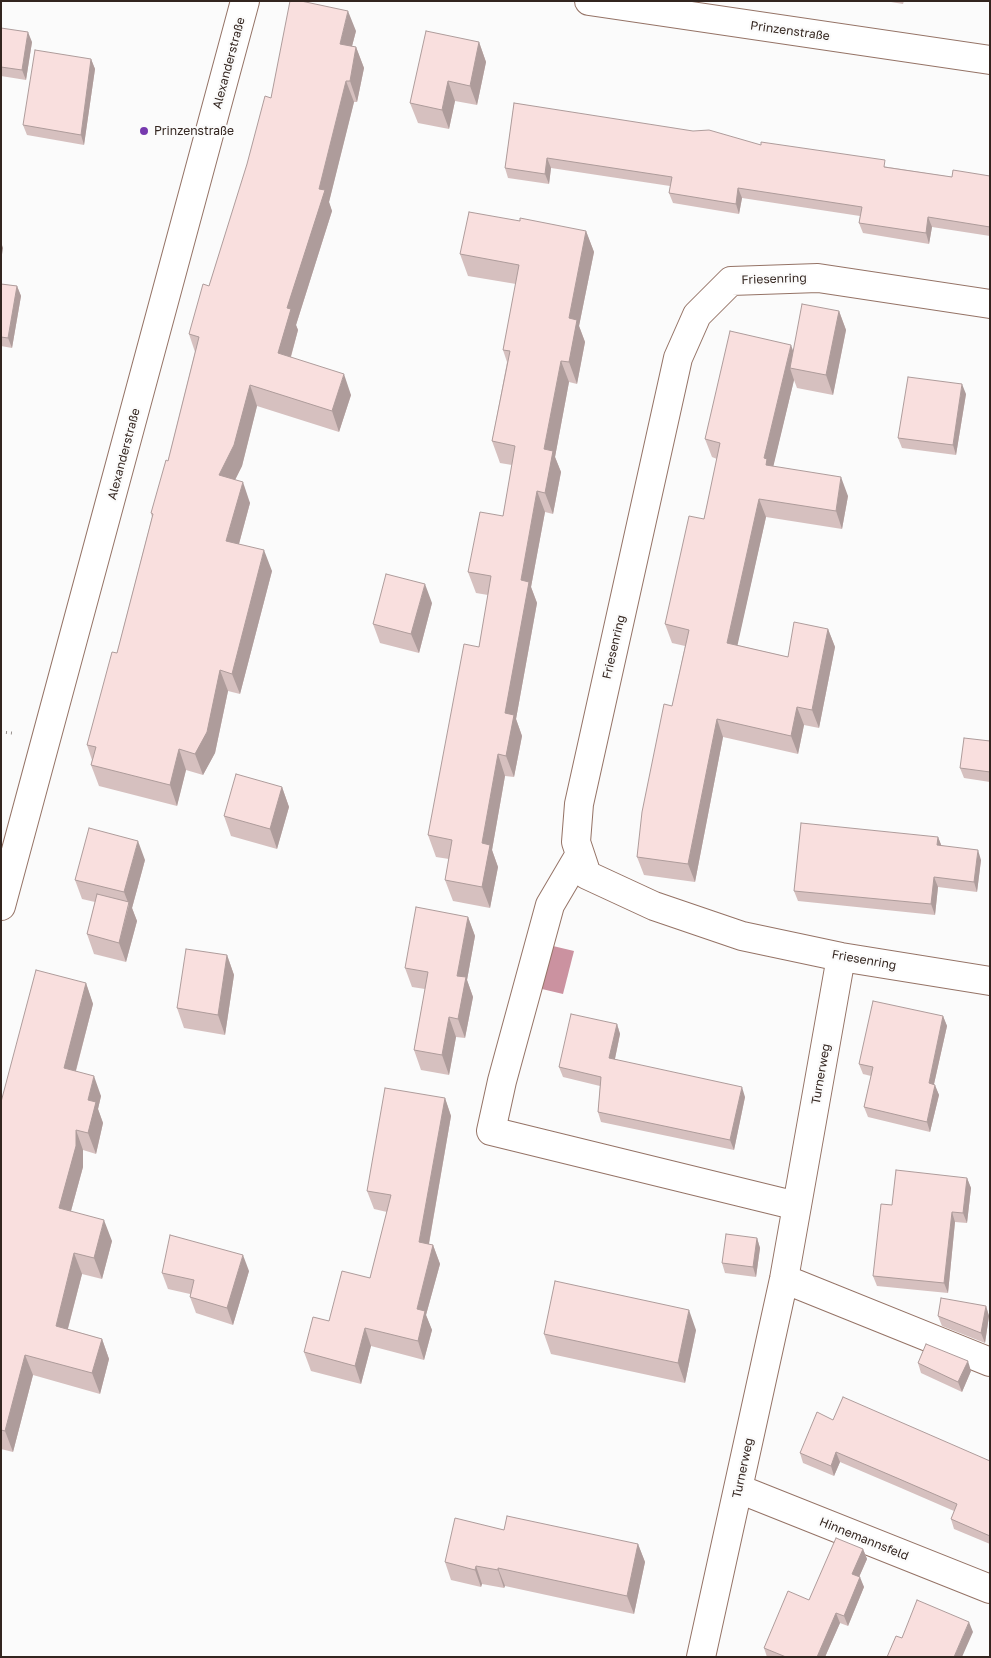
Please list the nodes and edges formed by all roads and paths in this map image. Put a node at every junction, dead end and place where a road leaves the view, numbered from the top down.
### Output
1 (246, 1) edge
2 (589, 1) edge
3 (990, 60) edge
4 (990, 304) edge
5 (580, 854) junction
6 (1, 906) edge
7 (841, 957) junction
8 (990, 981) edge
9 (798, 1206) junction
10 (784, 1279) junction
11 (990, 1362) edge
12 (739, 1489) junction
13 (990, 1589) edge
14 (701, 1657) edge

1 - 6 street, Alexanderstraße
2 - 3 street, Prinzenstraße
4 - 5 street, Friesenring
5 - 7 street, Friesenring
5 - 9 street
7 - 8 street, Friesenring
7 - 9 street, Turnerweg
9 - 10 street, Turnerweg
10 - 11 street
10 - 12 street, Turnerweg
12 - 13 street, Hinnemannsfeld
12 - 14 street, Turnerweg

